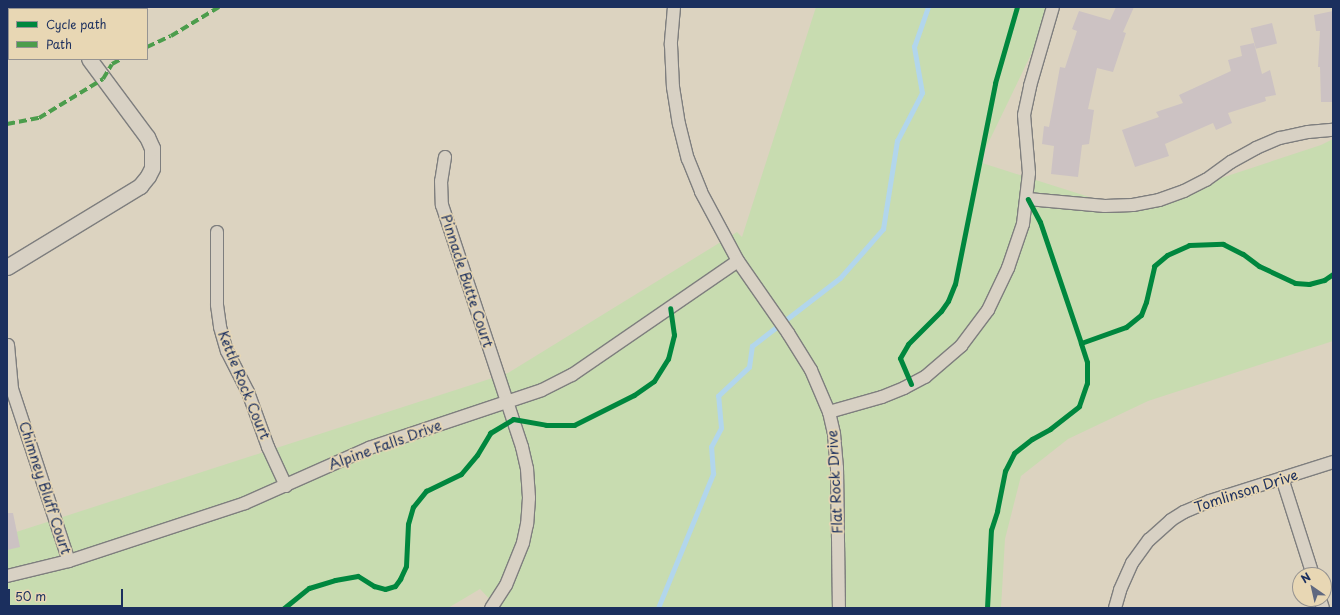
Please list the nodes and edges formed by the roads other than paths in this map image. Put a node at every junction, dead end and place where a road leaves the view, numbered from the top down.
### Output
1 (674, 7) edge
2 (1054, 7) edge
3 (90, 60) edge
4 (1333, 130) edge
5 (445, 157) dead end
6 (1028, 199) junction
7 (216, 232) dead end
8 (738, 261) junction
9 (7, 267) edge
10 (8, 345) edge
11 (507, 402) junction
12 (829, 412) junction
13 (1333, 462) edge
14 (1282, 478) junction
15 (286, 486) junction
16 (69, 561) junction
17 (1310, 567) edge
18 (7, 576) edge
19 (491, 608) edge
20 (839, 608) edge
21 (1115, 608) edge

1 - 8 street, Flat Rock Drive
2 - 6 street
3 - 9 street
4 - 6 street
5 - 11 street, Pinnacle Butte Court
6 - 12 street
7 - 15 street, Kettle Rock Court
8 - 11 street, Alpine Falls Drive
8 - 12 street, Flat Rock Drive
10 - 16 street, Chimney Bluff Court
11 - 15 street, Alpine Falls Drive
11 - 19 street, Pinnacle Butte Court
12 - 20 street, Flat Rock Drive
13 - 14 street, Tomlinson Drive
14 - 17 street
14 - 21 street, Tomlinson Drive
15 - 16 street, Alpine Falls Drive
16 - 18 street, Alpine Falls Drive

